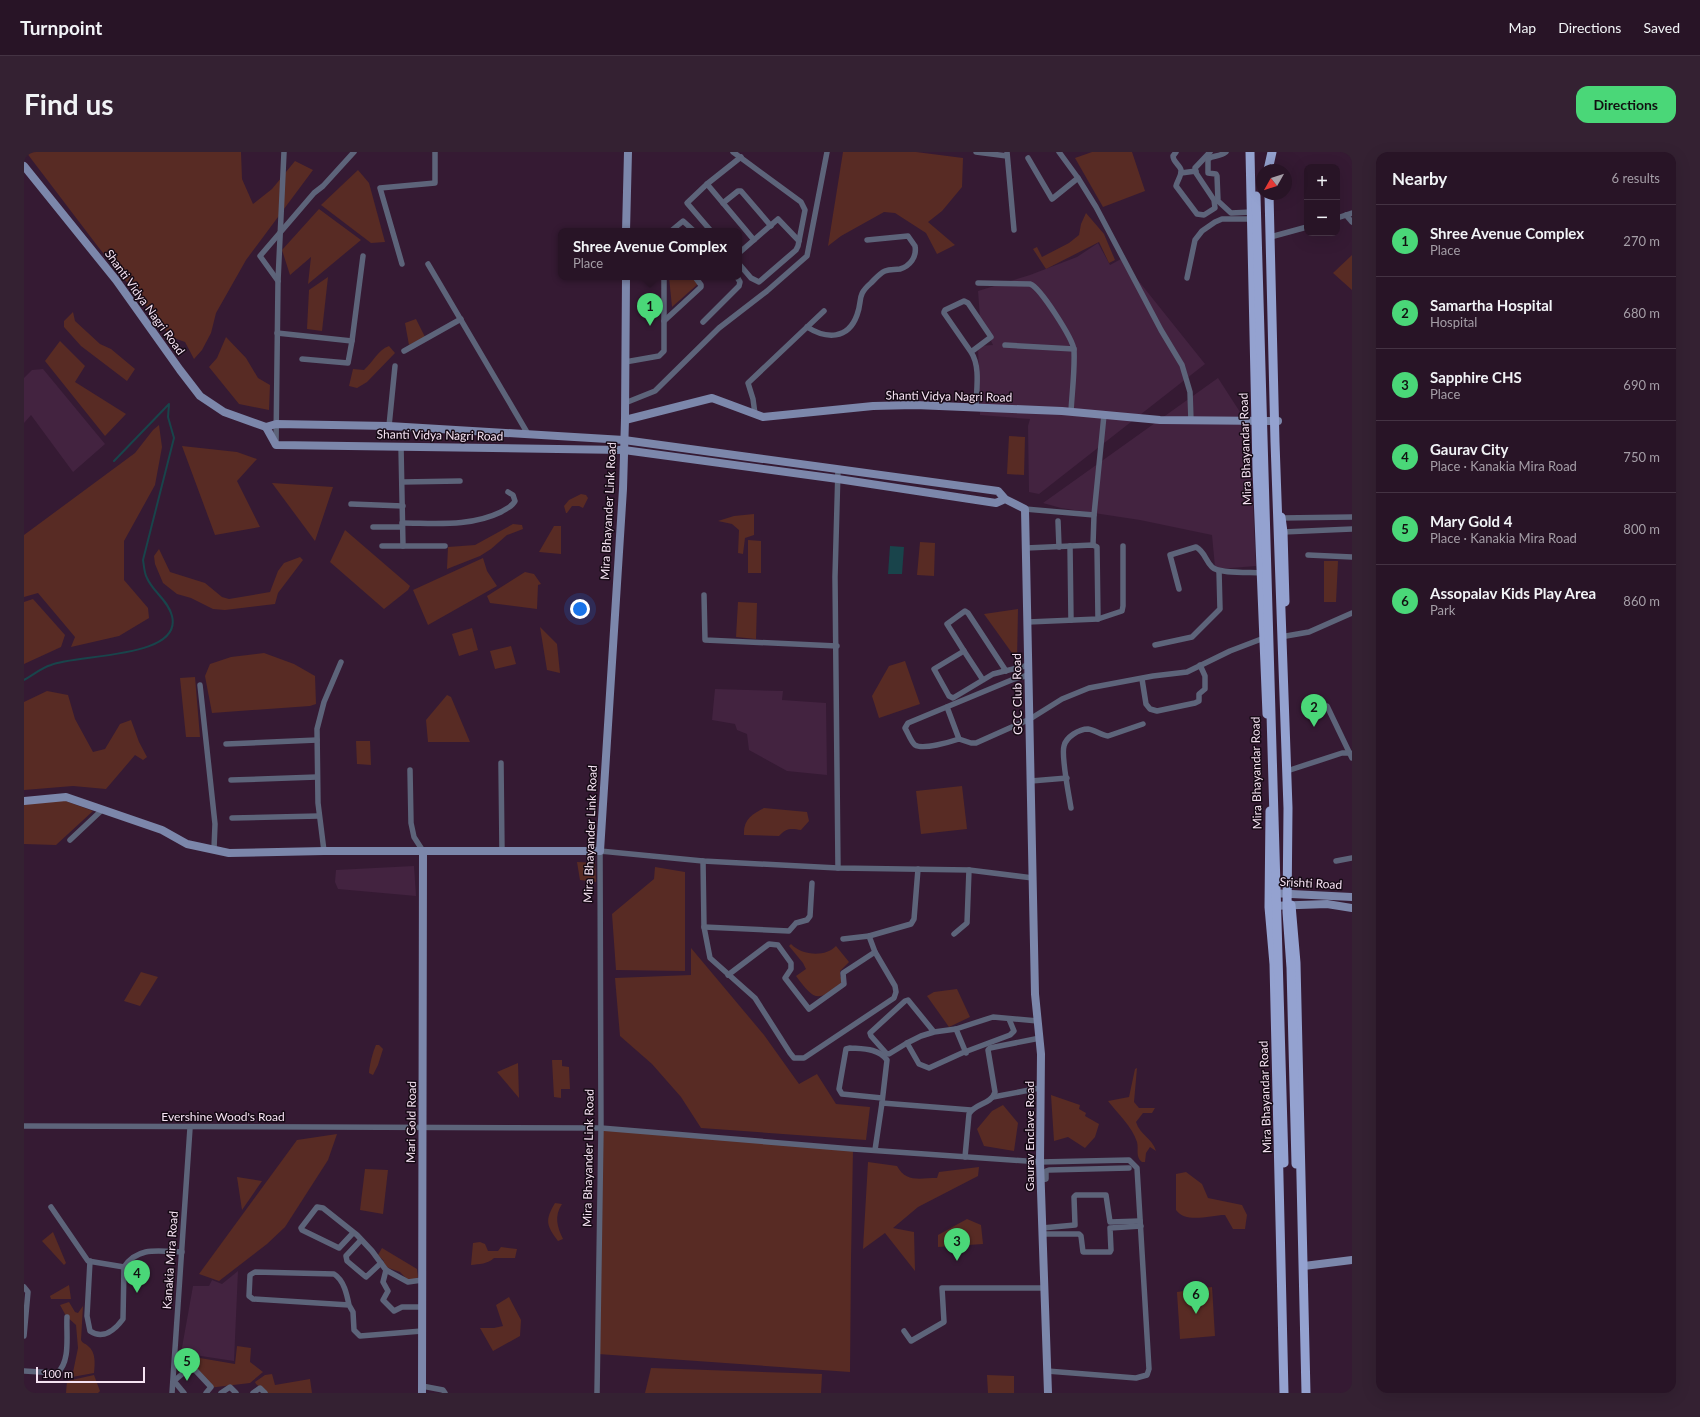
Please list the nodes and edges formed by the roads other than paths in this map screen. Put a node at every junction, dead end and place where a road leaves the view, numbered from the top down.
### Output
1 (284, 152) edge
2 (354, 152) edge
3 (435, 152) edge
4 (628, 152) edge
5 (733, 152) edge
6 (827, 152) edge
7 (976, 152) edge
8 (1059, 152) edge
9 (1176, 152) edge
10 (1210, 152) edge
11 (1226, 152) edge
12 (1250, 152) edge
13 (1272, 152) edge
14 (1007, 154) edge
15 (741, 157) junction
16 (1028, 158) dead end
17 (1269, 164) edge
18 (1272, 164) edge
19 (24, 166) edge
20 (1196, 170) junction
21 (1181, 172) junction
22 (1078, 178) junction
23 (707, 184) junction
24 (1269, 200) edge
25 (1273, 200) edge
26 (723, 203) junction
27 (1349, 214) edge
28 (1252, 215) junction
29 (1352, 222) edge
30 (771, 226) junction
31 (626, 228) edge
32 (675, 228) edge
33 (691, 228) edge
34 (708, 228) edge
35 (1304, 228) edge
36 (1014, 230) dead end
37 (280, 234) junction
38 (1274, 236) junction
39 (754, 240) junction
40 (867, 240) dead end
41 (799, 241) junction
42 (742, 250) edge
43 (363, 256) dead end
44 (402, 264) dead end
45 (428, 264) dead end
46 (742, 268) edge
47 (1187, 278) dead end
48 (626, 280) edge
49 (664, 280) edge
50 (697, 280) edge
51 (739, 280) edge
52 (278, 281) junction
53 (978, 283) dead end
54 (824, 311) dead end
55 (461, 319) junction
56 (664, 321) junction
57 (703, 322) dead end
58 (807, 327) junction
59 (277, 333) junction
60 (352, 341) junction
61 (1005, 345) dead end
62 (1074, 349) junction
63 (404, 351) dead end
64 (971, 352) junction
65 (302, 359) dead end
66 (625, 362) junction
67 (395, 366) dead end
68 (625, 403) junction
69 (976, 408) junction
70 (1071, 412) junction
71 (755, 414) junction
72 (1104, 415) junction
73 (625, 420) junction
74 (1191, 421) junction
75 (1278, 421) junction
76 (1256, 422) junction
77 (276, 424) junction
78 (389, 426) junction
79 (266, 427) junction
80 (528, 434) junction
81 (624, 440) junction
82 (276, 445) junction
83 (670, 446) junction
84 (401, 447) junction
85 (624, 450) junction
86 (712, 452) junction
87 (669, 456) junction
88 (712, 462) junction
89 (838, 469) junction
90 (838, 479) junction
91 (460, 481) dead end
92 (402, 482) junction
93 (508, 492) dead end
94 (998, 492) junction
95 (1005, 499) junction
96 (996, 503) junction
97 (351, 504) dead end
98 (402, 506) junction
99 (1025, 509) junction
100 (1094, 515) junction
101 (1352, 517) edge
102 (1281, 518) junction
103 (1058, 521) dead end
104 (402, 525) junction
105 (373, 527) dead end
106 (1352, 529) edge
107 (1283, 532) junction
108 (1093, 545) junction
109 (382, 546) dead end
110 (403, 546) junction
111 (445, 546) dead end
112 (1070, 546) junction
113 (1123, 546) dead end
114 (1058, 547) junction
115 (1026, 548) junction
116 (1308, 555) dead end
117 (1352, 557) edge
118 (1219, 571) junction
119 (1262, 573) junction
120 (1179, 589) dead end
121 (704, 595) dead end
122 (1352, 613) edge
123 (1098, 619) junction
124 (1071, 620) junction
125 (1028, 622) junction
126 (1286, 636) junction
127 (1264, 638) junction
128 (1155, 645) dead end
129 (837, 646) junction
130 (964, 651) junction
131 (341, 662) dead end
132 (1029, 665) junction
133 (1200, 665) junction
134 (1006, 670) junction
135 (1029, 675) junction
136 (1142, 678) junction
137 (983, 680) junction
138 (200, 685) dead end
139 (1327, 706) dead end
140 (946, 707) junction
141 (1030, 719) junction
142 (1143, 724) dead end
143 (959, 739) junction
144 (317, 740) junction
145 (226, 744) dead end
146 (1350, 751) edge
147 (501, 764) dead end
148 (410, 770) dead end
149 (1290, 770) junction
150 (317, 777) junction
151 (1067, 778) junction
152 (231, 780) dead end
153 (1031, 781) junction
154 (24, 801) edge
155 (1071, 808) dead end
156 (103, 809) junction
157 (319, 816) junction
158 (232, 818) dead end
159 (70, 840) dead end
160 (214, 849) junction
161 (324, 851) junction
162 (423, 851) junction
163 (502, 851) junction
164 (600, 851) junction
165 (1352, 858) edge
166 (703, 861) junction
167 (1336, 861) dead end
168 (838, 868) junction
169 (918, 868) junction
170 (969, 870) junction
171 (1033, 878) junction
172 (812, 883) dead end
173 (1268, 892) junction
174 (1290, 892) junction
175 (1352, 897) edge
176 (1291, 905) junction
177 (1269, 906) junction
178 (1352, 908) edge
179 (704, 927) junction
180 (954, 934) dead end
181 (869, 936) junction
182 (843, 939) dead end
183 (875, 952) junction
184 (728, 975) junction
185 (1009, 1019) junction
186 (1038, 1021) junction
187 (956, 1029) junction
188 (934, 1032) junction
189 (1040, 1038) junction
190 (907, 1043) junction
191 (966, 1053) junction
192 (1040, 1088) junction
193 (993, 1097) junction
194 (882, 1101) junction
195 (971, 1110) junction
196 (24, 1126) edge
197 (422, 1127) junction
198 (190, 1128) junction
199 (601, 1128) junction
200 (876, 1150) junction
201 (965, 1157) junction
202 (1113, 1160) junction
203 (1040, 1162) junction
204 (1113, 1168) junction
205 (1129, 1168) dead end
206 (1041, 1180) junction
207 (51, 1207) dead end
208 (1302, 1210) junction
209 (1280, 1211) junction
210 (1140, 1224) junction
211 (1042, 1231) junction
212 (353, 1232) junction
213 (361, 1240) junction
214 (182, 1252) junction
215 (1352, 1260) edge
216 (90, 1261) junction
217 (381, 1263) junction
218 (1304, 1266) junction
219 (124, 1267) junction
220 (386, 1270) junction
221 (422, 1280) junction
222 (24, 1287) edge
223 (1044, 1288) junction
224 (26, 1296) edge
225 (349, 1305) junction
226 (422, 1307) junction
227 (67, 1318) dead end
228 (422, 1331) junction
229 (904, 1331) dead end
230 (24, 1336) edge
231 (24, 1371) edge
232 (1047, 1371) junction
233 (422, 1390) edge
234 (172, 1393) edge
235 (184, 1393) edge
236 (206, 1393) edge
237 (221, 1393) edge
238 (236, 1393) edge
239 (253, 1393) edge
240 (265, 1393) edge
241 (444, 1393) edge
242 (597, 1393) edge
243 (1048, 1393) edge
244 (1284, 1393) edge
245 (1306, 1393) edge

1 - 37 street
2 - 37 street
3 - 44 street
4 - 31 street
5 - 15 street
6 - 68 street
7 - 14 street
8 - 22 street
9 - 21 street
10 - 20 street
11 - 28 street
12 - 28 main road, Mira Bhayandar Road
12 - 209 main road, bridge
13 - 17 main road
13 - 18 main road
14 - 36 street
15 - 23 street
15 - 41 street
16 - 22 street
19 - 79 street, Shanti Vidya Nagri Road
20 - 21 street
20 - 21 street
22 - 74 street
23 - 26 street
23 - 34 street
24 - 208 main road, bridge
25 - 38 main road
26 - 30 street
26 - 39 street
27 - 29 street
28 - 47 street
28 - 76 main road, Mira Bhayandar Road
30 - 39 street
30 - 41 street
32 - 33 street
35 - 38 street
37 - 52 street
37 - 52 street
38 - 75 main road
39 - 42 street
40 - 58 street
41 - 46 street
43 - 60 street
45 - 55 street
48 - 66 street, Mira Bhayander Link Road
49 - 56 street
50 - 56 street
51 - 57 street
52 - 59 street
53 - 62 street
54 - 58 street
55 - 63 street
55 - 80 street
56 - 66 street
58 - 71 street
59 - 60 street
59 - 77 street
60 - 65 street
61 - 62 street
62 - 70 street
64 - 64 street
64 - 69 street
66 - 68 street, Mira Bhayander Link Road
67 - 78 street
68 - 73 street, Mira Bhayander Link Road
69 - 70 street, Shanti Vidya Nagri Road
69 - 71 street, Shanti Vidya Nagri Road
70 - 72 street, Shanti Vidya Nagri Road
71 - 73 street, Shanti Vidya Nagri Road
72 - 74 street, Shanti Vidya Nagri Road
72 - 100 street
73 - 81 street, Mira Bhayander Link Road
74 - 76 street, Shanti Vidya Nagri Road
75 - 76 street, Shanti Vidya Nagri Road
75 - 102 main road
76 - 119 main road, Mira Bhayandar Road
77 - 78 street, Shanti Vidya Nagri Road
77 - 79 street, Shanti Vidya Nagri Road
77 - 82 street
78 - 80 street, Shanti Vidya Nagri Road
79 - 82 street
80 - 81 street, Shanti Vidya Nagri Road
81 - 83 street, Shanti Vidya Nagri Road
81 - 85 street, Mira Bhayander Link Road
82 - 84 street, Shanti Vidya Nagri Road
83 - 86 street, Shanti Vidya Nagri Road
83 - 87 street
84 - 85 street, Shanti Vidya Nagri Road
84 - 92 street
85 - 87 street, Shanti Vidya Nagri Road
85 - 164 street, Mira Bhayander Link Road
86 - 88 street
86 - 89 street, Shanti Vidya Nagri Road
87 - 88 street, Shanti Vidya Nagri Road
88 - 90 street, Shanti Vidya Nagri Road
89 - 90 street
89 - 94 street, Shanti Vidya Nagri Road
90 - 96 street, Shanti Vidya Nagri Road
90 - 129 street
91 - 92 street
92 - 98 street
93 - 104 street
94 - 95 street
94 - 96 street
95 - 96 street
95 - 99 street
97 - 98 street
98 - 104 street
99 - 100 street
99 - 115 street, GCC Club Road
100 - 108 street
101 - 102 street
102 - 107 main road
103 - 114 street
104 - 105 street
104 - 110 street
106 - 107 street
107 - 126 main road
108 - 112 street
108 - 123 street
109 - 110 street
110 - 111 street
112 - 114 street
112 - 124 street
113 - 123 street
114 - 115 street
115 - 125 street, GCC Club Road
116 - 117 street
118 - 119 street
118 - 120 street
118 - 128 street
119 - 127 main road, Mira Bhayandar Road
121 - 129 street
122 - 126 street
123 - 124 street
124 - 125 street
125 - 132 street, GCC Club Road
126 - 149 main road
127 - 133 street
127 - 173 main road, Mira Bhayandar Road
129 - 168 street
130 - 134 street
130 - 137 street
130 - 137 street
131 - 144 street
132 - 134 street
132 - 135 street, GCC Club Road
133 - 136 street
133 - 136 street
134 - 137 street
135 - 140 street
135 - 141 street, GCC Club Road
136 - 141 street
138 - 160 street
139 - 146 street
140 - 143 street
140 - 143 street
141 - 143 street
141 - 153 street, GCC Club Road
142 - 151 street
144 - 145 street
144 - 150 street
146 - 149 street
147 - 163 street
148 - 162 street
149 - 174 main road
150 - 152 street
150 - 157 street
151 - 153 street
151 - 155 street
153 - 171 street, GCC Club Road
154 - 156 street
156 - 159 street
156 - 160 street
157 - 158 street
157 - 161 street
160 - 161 street
161 - 162 street
162 - 163 street
162 - 197 street, Mari Gold Road
163 - 164 street
164 - 166 street
164 - 199 street, Mira Bhayander Link Road
165 - 167 street
166 - 168 street
166 - 179 street
168 - 169 street
169 - 170 street
169 - 181 street
170 - 171 street
170 - 180 street
171 - 186 street, Gaurav Enclave Road
172 - 179 street
173 - 174 street, Srishti Road
173 - 177 main road, Mira Bhayandar Road
174 - 175 street, Srishti Road
174 - 176 main road
176 - 177 street, Srishti Road
176 - 178 street, Srishti Road
176 - 208 main road
177 - 209 main road, Mira Bhayandar Road
179 - 184 street
181 - 182 street
181 - 183 street
183 - 184 street
183 - 184 street
185 - 186 street
185 - 187 street
185 - 191 street
186 - 189 street, Gaurav Enclave Road
187 - 188 street
187 - 191 street
188 - 190 street
188 - 190 street
189 - 192 street, Gaurav Enclave Road
189 - 193 street
190 - 191 street
192 - 193 street
192 - 203 street, Gaurav Enclave Road
193 - 195 street
194 - 194 street
194 - 195 street
194 - 200 street
195 - 201 street
196 - 198 street, Evershine Wood's Road
197 - 198 street, Evershine Wood's Road
197 - 199 street, Evershine Wood's Road
197 - 221 street, Mari Gold Road
198 - 214 street, Kanakia Mira Road
199 - 200 street, Evershine Wood's Road
199 - 242 street, Mira Bhayander Link Road
200 - 201 street, Evershine Wood's Road
201 - 203 street, Evershine Wood's Road
202 - 203 street, Evershine Wood's Road
202 - 204 street
202 - 210 street, Evershine Wood's Road
203 - 206 street, Gaurav Enclave Road
204 - 205 street
204 - 206 street
206 - 211 street, Gaurav Enclave Road
207 - 216 street
208 - 218 main road
209 - 244 main road, Mira Bhayandar Road
210 - 211 street
210 - 211 street
210 - 232 street, Evershine Wood's Road
211 - 223 street, Gaurav Enclave Road
212 - 212 street
212 - 213 street
213 - 217 street
213 - 217 street
214 - 219 street
214 - 234 street, Kanakia Mira Road
215 - 218 street
216 - 219 street
216 - 219 street
217 - 220 street
218 - 245 main road
220 - 221 street
220 - 226 street
221 - 226 street, Mari Gold Road
222 - 224 street
223 - 229 street
223 - 232 street, Gaurav Enclave Road
224 - 230 street
225 - 225 street
225 - 228 street
226 - 228 street, Mari Gold Road
227 - 231 street
228 - 233 street, Mari Gold Road
232 - 243 street, Gaurav Enclave Road
233 - 241 street
235 - 236 street
237 - 238 street
239 - 240 street

